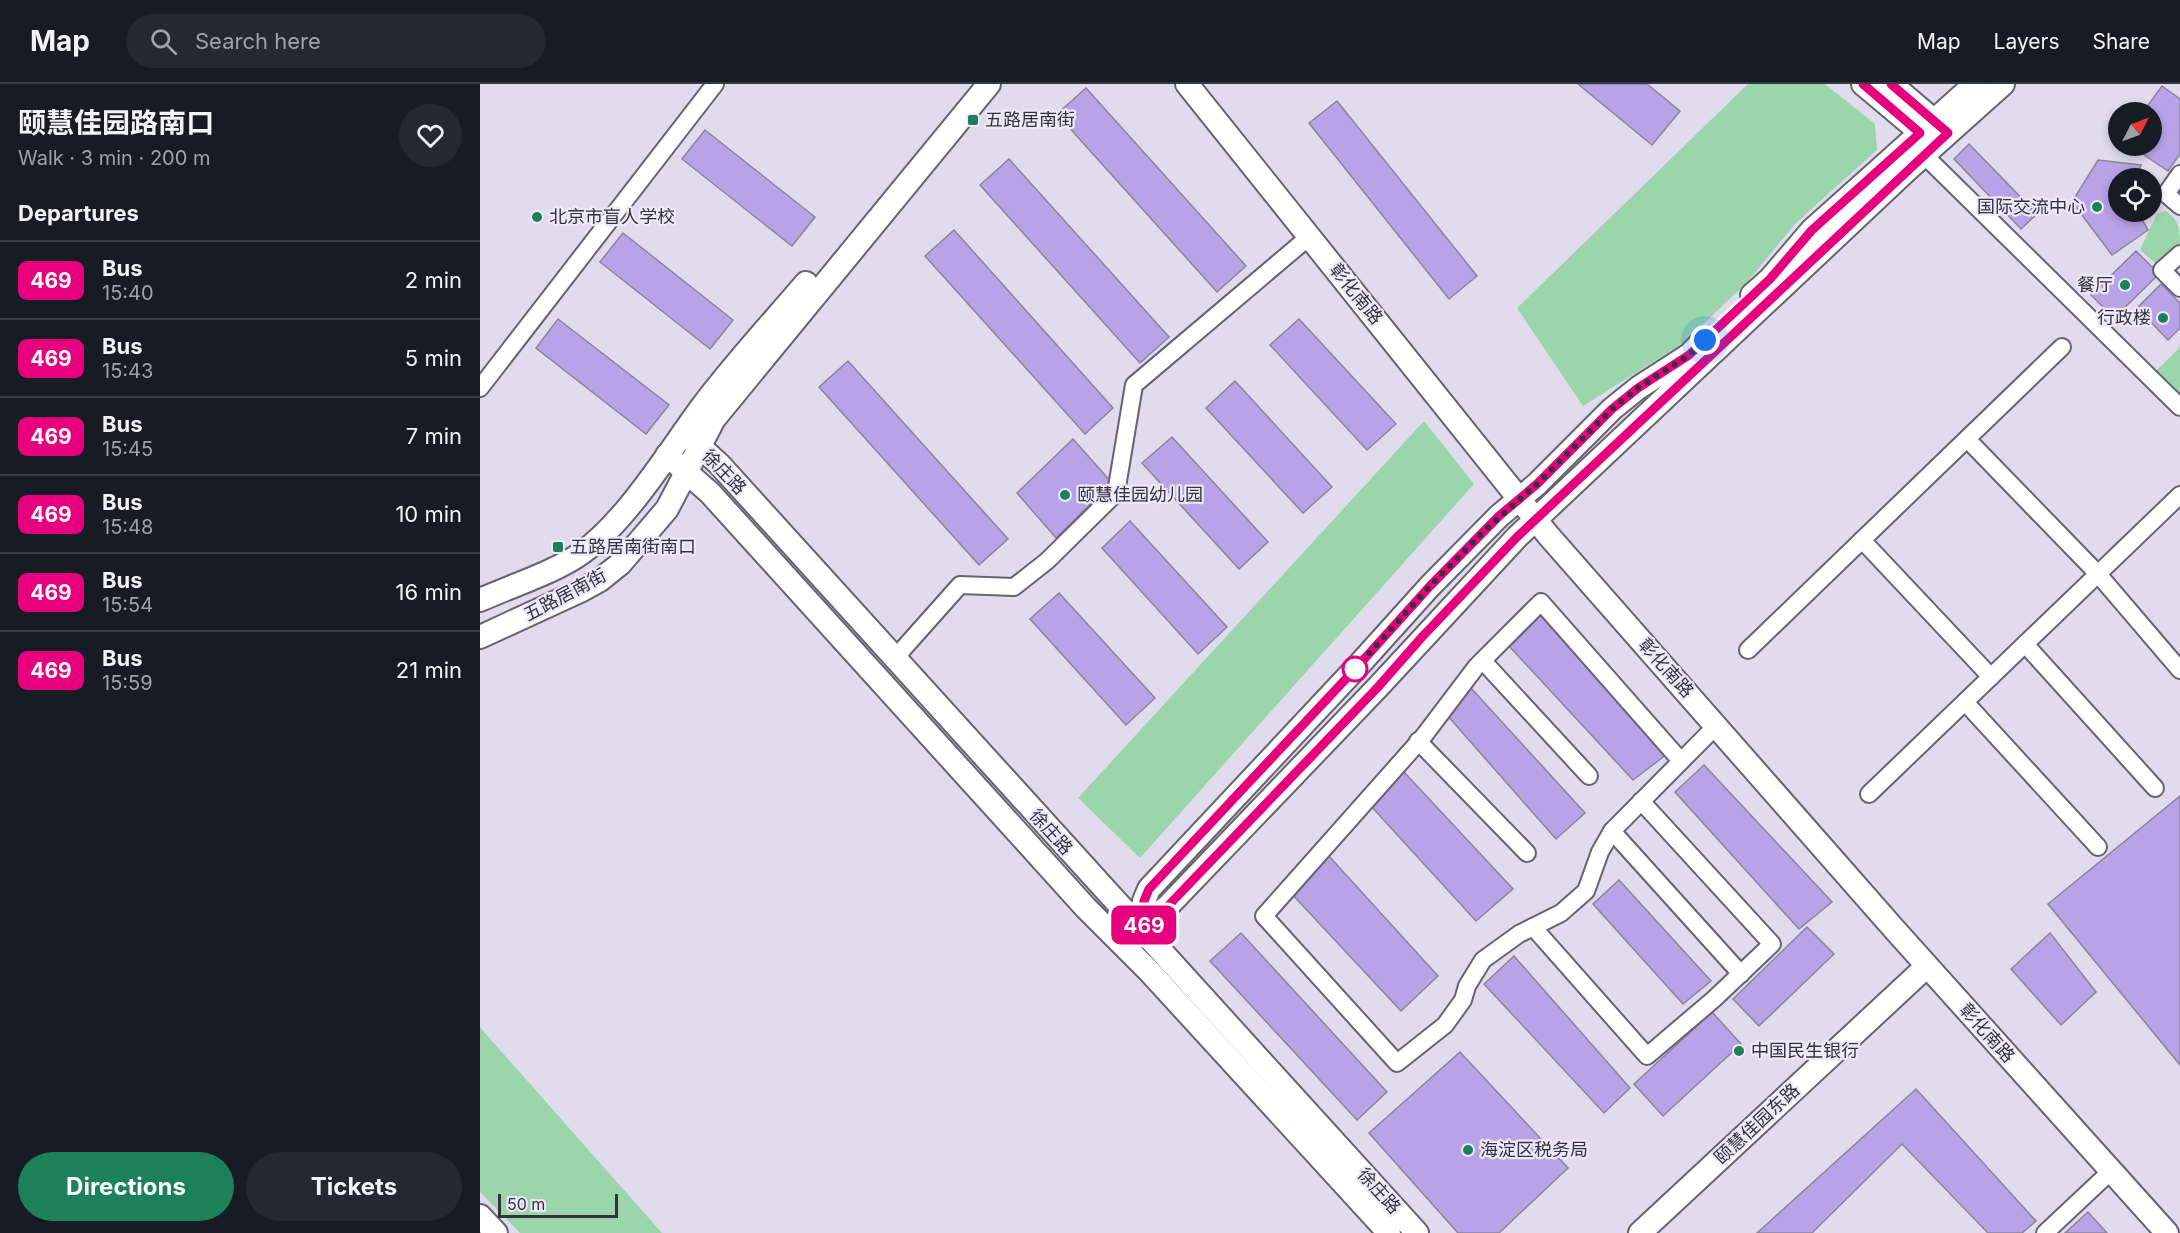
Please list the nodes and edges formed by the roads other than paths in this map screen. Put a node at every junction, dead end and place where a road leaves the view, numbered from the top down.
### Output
1 (716, 84) edge
2 (971, 84) edge
3 (989, 84) edge
4 (1187, 84) edge
5 (1863, 84) edge
6 (1891, 84) edge
7 (1975, 84) edge
8 (2003, 84) edge
9 (1932, 137) junction
10 (2180, 174) edge
11 (2180, 206) edge
12 (1310, 236) junction
13 (2180, 254) edge
14 (2180, 288) edge
15 (2062, 347) dead end
16 (480, 388) edge
17 (2180, 407) edge
18 (692, 439) junction
19 (1967, 439) junction
20 (667, 455) junction
21 (686, 472) junction
22 (2180, 495) edge
23 (1535, 520) junction
24 (1862, 540) junction
25 (2098, 574) junction
26 (480, 600) edge
27 (480, 637) edge
28 (2025, 644) junction
29 (1748, 650) dead end
30 (896, 660) junction
31 (1483, 661) junction
32 (2180, 670) edge
33 (1991, 677) junction
34 (1965, 702) junction
35 (1716, 726) junction
36 (1419, 741) junction
37 (1681, 761) junction
38 (1589, 776) dead end
39 (2155, 788) dead end
40 (1869, 795) dead end
41 (1641, 801) junction
42 (1612, 831) junction
43 (2098, 848) dead end
44 (1527, 853) dead end
45 (1533, 927) junction
46 (1139, 928) junction
47 (1123, 944) junction
48 (1927, 966) junction
49 (1741, 974) junction
50 (2111, 1171) junction
51 (480, 1216) edge
52 (496, 1233) edge
53 (1389, 1233) edge
54 (1417, 1233) edge
55 (1640, 1233) edge
56 (2045, 1233) edge
57 (2167, 1233) edge

1 - 16 street
2 - 18 street, 五路居南街
3 - 18 street, 五路居南街
4 - 12 street, 彰化南路
5 - 9 street
6 - 9 street
7 - 9 street
8 - 9 street
9 - 17 street
9 - 23 street
9 - 46 street
10 - 11 street
12 - 23 street, 彰化南路
12 - 30 street
13 - 14 street
15 - 19 street
18 - 20 street, 五路居南街
18 - 21 street, 五路居南街
18 - 30 street, 徐庄路
19 - 24 street
19 - 25 street
20 - 21 street, 徐庄路
20 - 26 street, 五路居南街
21 - 27 street, 五路居南街
21 - 47 street, 徐庄路
22 - 25 street
23 - 35 street, 彰化南路
23 - 46 street
24 - 29 street
24 - 33 street
25 - 28 street
25 - 32 street
28 - 33 street
28 - 39 street
30 - 46 street, 徐庄路
31 - 36 street
31 - 37 street
31 - 38 street
33 - 34 street
34 - 40 street
34 - 43 street
35 - 37 street
35 - 48 street, 彰化南路
36 - 44 street
36 - 45 street
37 - 41 street
41 - 42 street
41 - 49 street
42 - 45 street
42 - 49 street
45 - 49 street
46 - 47 street
46 - 54 street, 徐庄路
47 - 53 street, 徐庄路
48 - 50 street, 彰化南路
48 - 55 street, 颐慧佳园东路
50 - 56 street
50 - 57 street, 彰化南路
51 - 52 street

